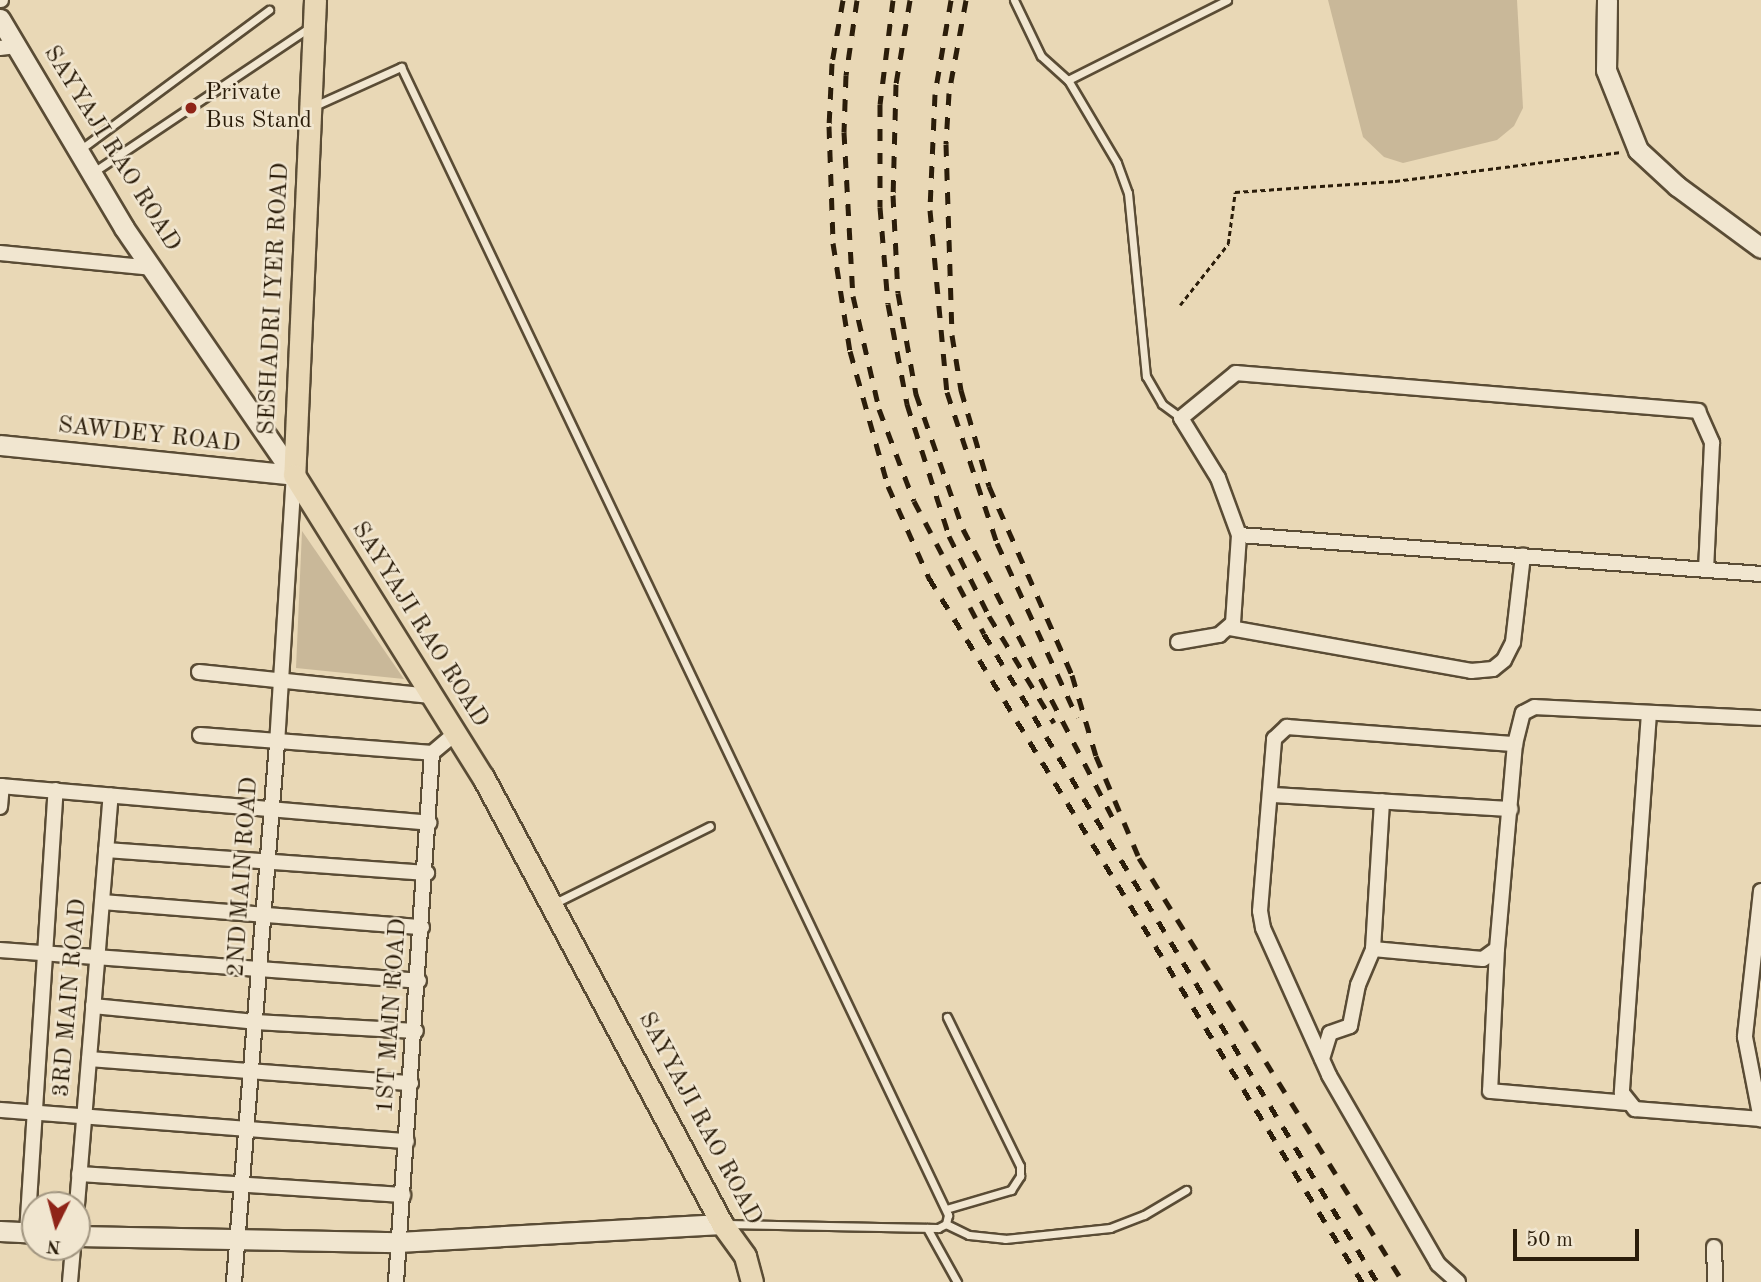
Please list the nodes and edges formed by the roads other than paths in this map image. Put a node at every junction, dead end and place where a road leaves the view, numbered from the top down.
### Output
1 (315, 0) edge
2 (1014, 0) edge
3 (1227, 0) edge
4 (1607, 0) edge
5 (269, 10) dead end
6 (0, 19) edge
7 (314, 24) junction
8 (8, 47) edge
9 (1068, 80) junction
10 (310, 108) junction
11 (78, 151) junction
12 (91, 174) junction
13 (1761, 247) edge
14 (0, 253) edge
15 (153, 268) junction
16 (1181, 418) junction
17 (0, 445) edge
18 (294, 475) junction
19 (1239, 535) junction
20 (1523, 556) junction
21 (1706, 570) junction
22 (1761, 574) edge
23 (1230, 628) junction
24 (1178, 642) dead end
25 (199, 672) dead end
26 (280, 678) junction
27 (431, 696) junction
28 (1649, 713) junction
29 (1761, 718) edge
30 (455, 734) junction
31 (200, 735) dead end
32 (277, 744) junction
33 (1515, 744) junction
34 (432, 753) junction
35 (1, 786) edge
36 (57, 790) junction
37 (111, 795) junction
38 (1272, 795) junction
39 (1382, 801) junction
40 (0, 807) edge
41 (1511, 808) junction
42 (270, 809) junction
43 (429, 823) junction
44 (710, 826) dead end
45 (106, 850) junction
46 (268, 861) junction
47 (427, 873) junction
48 (1761, 891) edge
49 (102, 902) junction
50 (553, 904) junction
51 (262, 914) junction
52 (422, 927) junction
53 (1373, 949) junction
54 (1497, 949) junction
55 (0, 950) edge
56 (46, 954) junction
57 (97, 957) junction
58 (260, 971) junction
59 (419, 981) junction
60 (93, 1006) junction
61 (947, 1017) dead end
62 (255, 1022) junction
63 (416, 1031) junction
64 (89, 1059) junction
65 (1322, 1060) junction
66 (252, 1071) junction
67 (1756, 1077) edge
68 (411, 1083) junction
69 (1626, 1103) junction
70 (0, 1110) edge
71 (34, 1112) junction
72 (84, 1116) junction
73 (1761, 1119) edge
74 (247, 1127) junction
75 (407, 1141) junction
76 (79, 1174) junction
77 (241, 1184) junction
78 (1186, 1190) dead end
79 (32, 1191) edge
80 (78, 1191) edge
81 (403, 1195) junction
82 (946, 1209) junction
83 (722, 1224) junction
84 (946, 1224) junction
85 (927, 1228) junction
86 (0, 1231) edge
87 (21, 1232) edge
88 (91, 1236) edge
89 (237, 1239) junction
90 (398, 1242) junction
91 (1714, 1247) dead end
92 (72, 1261) edge
93 (70, 1282) edge
94 (234, 1282) edge
95 (396, 1282) edge
96 (752, 1282) edge
97 (957, 1282) edge
98 (1458, 1282) edge
99 (1715, 1282) edge

1 - 7 main road, SESHADRI IYER ROAD
2 - 9 lane
3 - 9 lane
4 - 13 street
5 - 11 lane
6 - 8 street, SAYYAJI RAO ROAD
7 - 10 main road, SESHADRI IYER ROAD
7 - 12 lane
8 - 11 street, SAYYAJI RAO ROAD
9 - 16 lane
10 - 18 main road, SESHADRI IYER ROAD
10 - 82 lane
11 - 12 street, SAYYAJI RAO ROAD
12 - 15 street, SAYYAJI RAO ROAD
14 - 15 street
15 - 18 street, SAYYAJI RAO ROAD
16 - 19 street
16 - 21 street
17 - 18 street, SAWDEY ROAD
18 - 26 street, 2ND MAIN ROAD
18 - 27 main road, SAYYAJI RAO ROAD
19 - 20 street
19 - 23 street
20 - 21 street
20 - 23 street
21 - 22 street
23 - 24 street
25 - 26 street
26 - 27 street
26 - 32 street, 2ND MAIN ROAD
27 - 30 main road, SAYYAJI RAO ROAD
28 - 29 street
28 - 33 street
28 - 69 street
30 - 34 street
30 - 50 main road, SAYYAJI RAO ROAD
31 - 32 street
32 - 34 street
32 - 42 street, 2ND MAIN ROAD
33 - 38 street
33 - 41 street
34 - 43 street, 1ST MAIN ROAD
35 - 36 street
35 - 40 street
36 - 37 street
36 - 56 street
37 - 42 street
37 - 45 street, 3RD MAIN ROAD
38 - 39 street
38 - 65 street
39 - 41 street
39 - 53 street
41 - 54 street
42 - 43 street
42 - 46 street, 2ND MAIN ROAD
43 - 47 street, 1ST MAIN ROAD
44 - 50 lane
45 - 46 street
45 - 49 street, 3RD MAIN ROAD
46 - 47 street
46 - 51 street, 2ND MAIN ROAD
47 - 52 street, 1ST MAIN ROAD
48 - 67 street
49 - 51 street
49 - 57 street, 3RD MAIN ROAD
50 - 83 main road, SAYYAJI RAO ROAD
51 - 52 street
51 - 58 street, 2ND MAIN ROAD
52 - 59 street, 1ST MAIN ROAD
53 - 54 street
53 - 65 street
54 - 69 street
55 - 56 street
56 - 57 street
56 - 71 street
57 - 58 street
57 - 60 street, 3RD MAIN ROAD
58 - 59 street
58 - 62 street, 2ND MAIN ROAD
59 - 63 street, 1ST MAIN ROAD
60 - 62 street
60 - 64 street, 3RD MAIN ROAD
61 - 82 lane
62 - 63 street
62 - 66 street, 2ND MAIN ROAD
63 - 68 street, 1ST MAIN ROAD
64 - 66 street
64 - 72 street, 3RD MAIN ROAD
65 - 98 street
66 - 68 street
66 - 74 street, 2ND MAIN ROAD
67 - 73 street
68 - 75 street, 1ST MAIN ROAD
69 - 73 street
70 - 71 street
71 - 72 street
71 - 79 street
72 - 74 street
72 - 76 street, 3RD MAIN ROAD
74 - 75 street
74 - 77 street, 2ND MAIN ROAD
75 - 81 street, 1ST MAIN ROAD
76 - 77 street
76 - 80 street, 3RD MAIN ROAD
77 - 81 street
77 - 89 street, 2ND MAIN ROAD
78 - 84 lane
81 - 90 street, 1ST MAIN ROAD
82 - 84 lane
83 - 85 lane
83 - 90 street
83 - 96 main road, SAYYAJI RAO ROAD
84 - 85 lane
85 - 97 lane
86 - 87 street
88 - 89 street
89 - 90 street
89 - 94 street, 2ND MAIN ROAD
90 - 95 street, 1ST MAIN ROAD
91 - 99 street
92 - 93 street

